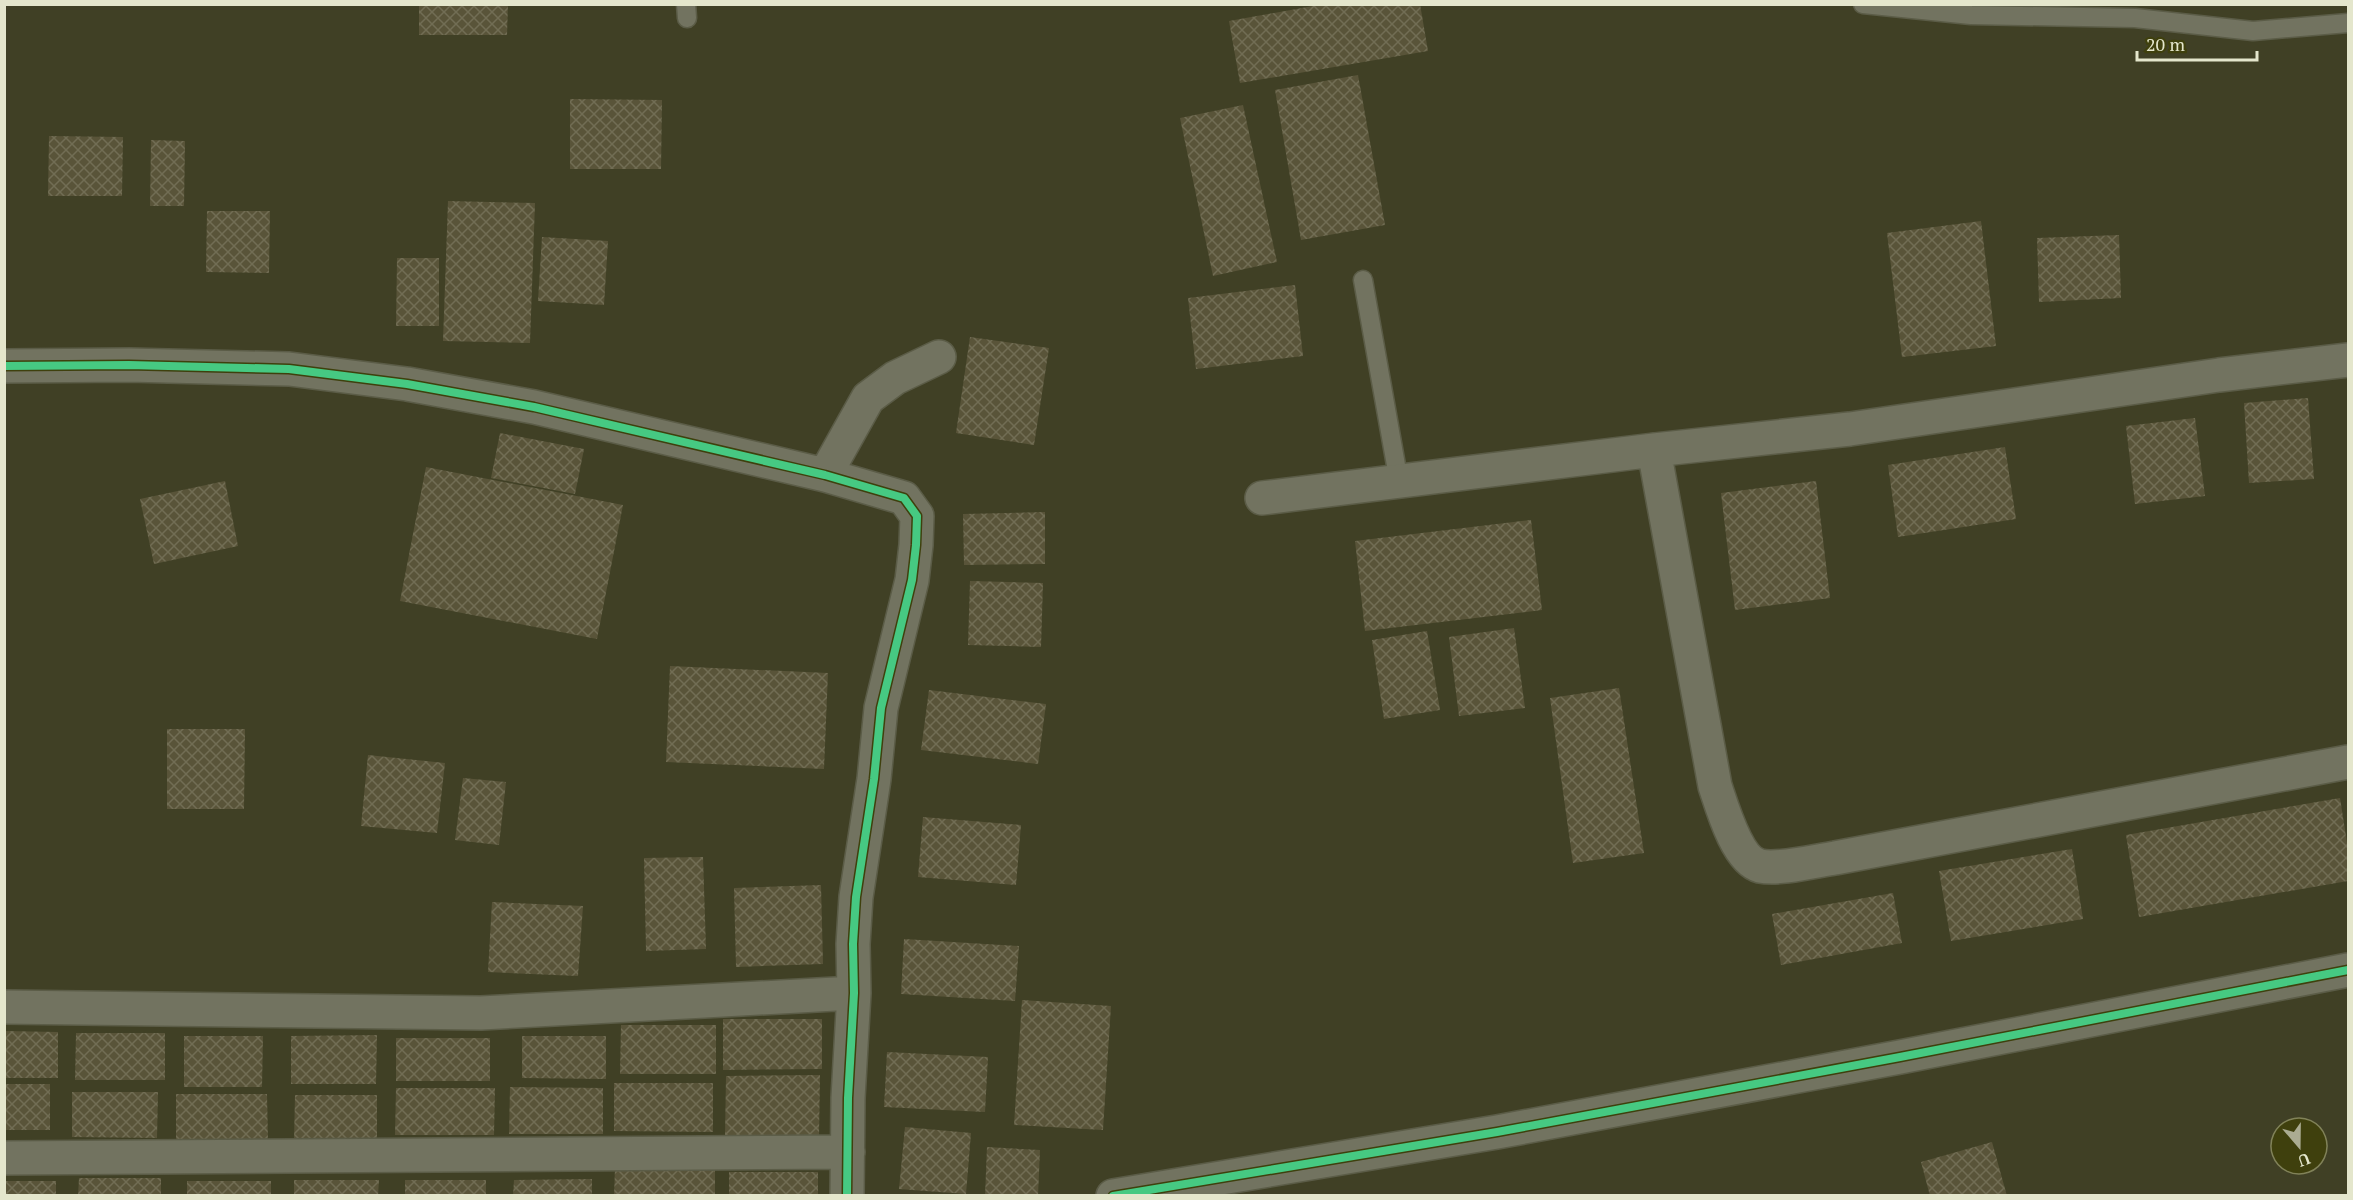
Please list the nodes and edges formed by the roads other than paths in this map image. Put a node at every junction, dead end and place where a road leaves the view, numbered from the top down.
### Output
1 (1863, 4) edge
2 (2349, 23) edge
3 (1363, 280) dead end
4 (939, 357) dead end
5 (4, 366) edge
6 (2348, 366) edge
7 (1654, 450) junction
8 (825, 475) junction
9 (1399, 482) junction
10 (1263, 498) dead end
11 (2349, 762) edge
12 (2349, 970) edge
13 (854, 993) junction
14 (4, 1007) edge
15 (848, 1152) junction
16 (4, 1158) edge
17 (847, 1196) edge
18 (1113, 1196) edge

1 - 2 lane
3 - 9 lane
4 - 8 street
5 - 8 street
6 - 7 street
7 - 9 street
7 - 11 street
8 - 13 street
9 - 10 street
12 - 18 street
13 - 14 street
13 - 15 street
15 - 16 street
15 - 17 street

